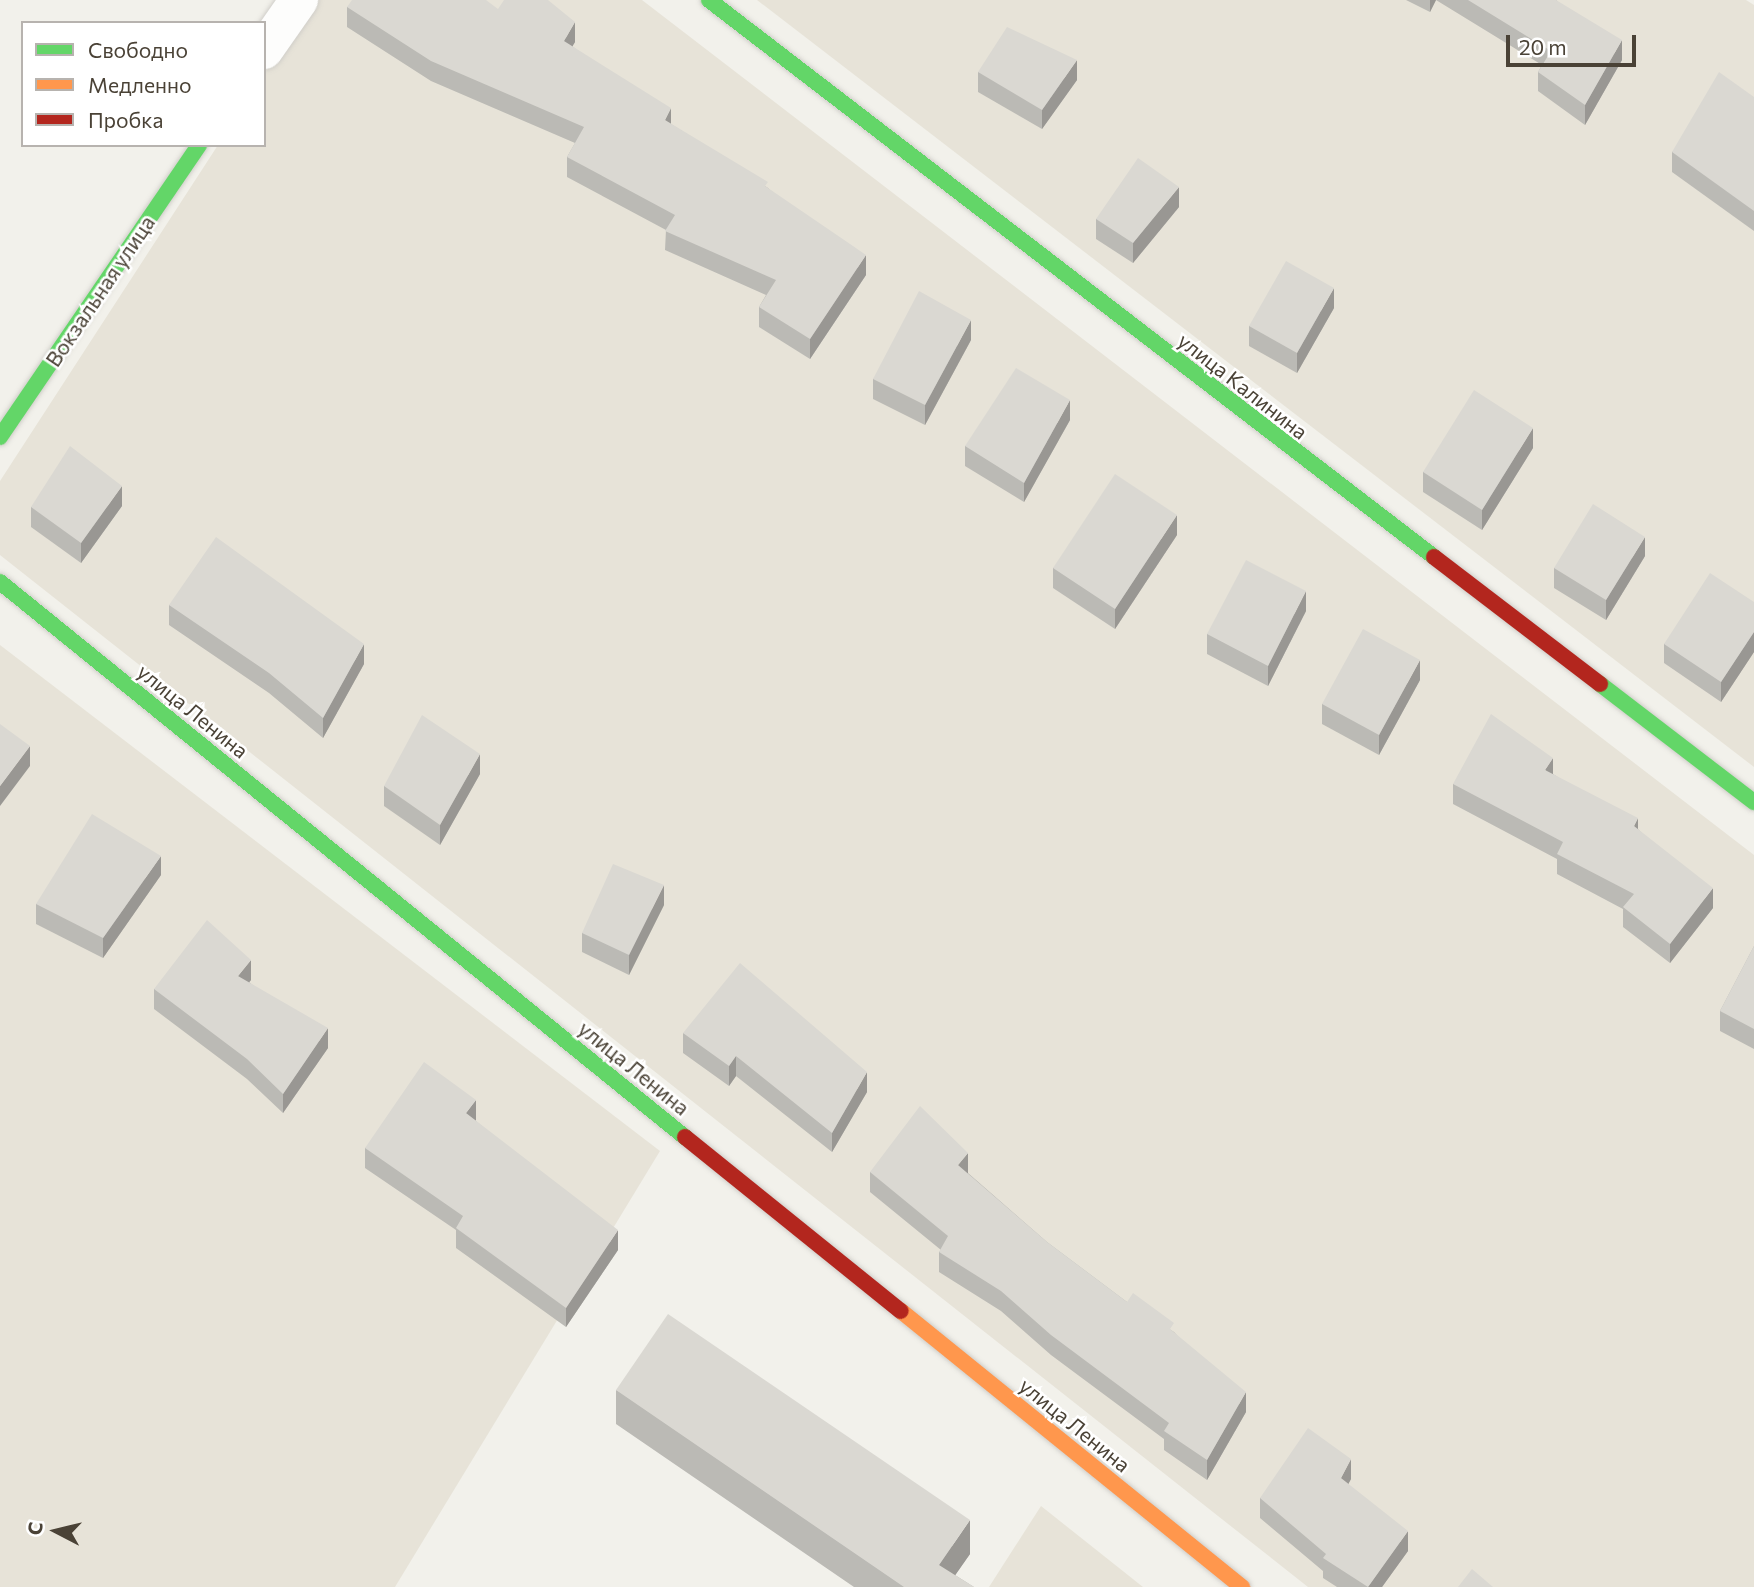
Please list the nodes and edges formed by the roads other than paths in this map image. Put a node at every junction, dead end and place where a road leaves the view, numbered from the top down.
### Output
1 (299, 0) edge
2 (709, 0) edge
3 (266, 47) edge
4 (198, 147) edge
5 (0, 436) edge
6 (0, 582) edge
7 (1754, 802) edge
8 (1242, 1587) edge

1 - 3 street
2 - 7 street, улица Калинина
4 - 5 street, Вокзальная улица
6 - 8 street, улица Ленина

